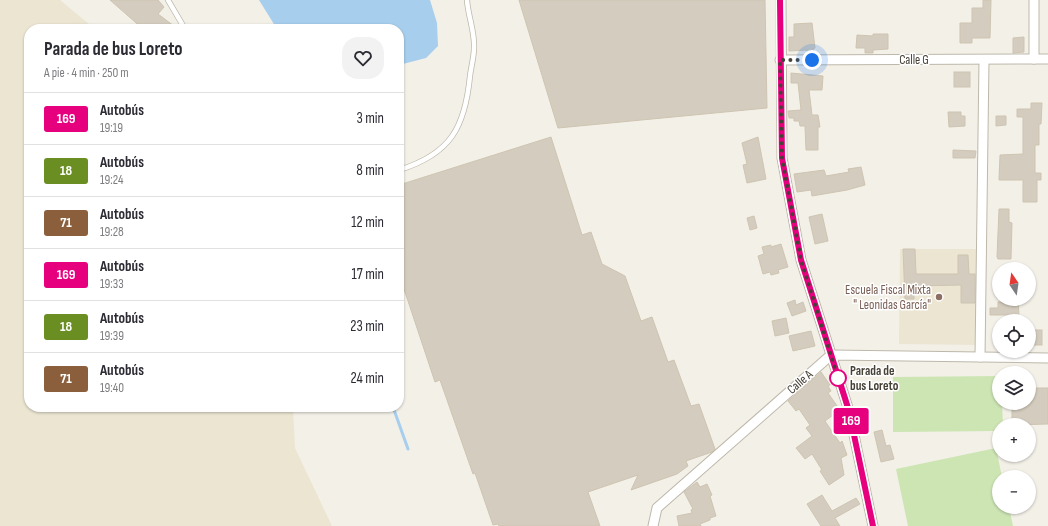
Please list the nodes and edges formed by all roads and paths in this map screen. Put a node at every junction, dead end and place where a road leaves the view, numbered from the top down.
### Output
1 (168, 0) edge
2 (467, 0) edge
3 (780, 0) edge
4 (1034, 0) edge
5 (182, 24) edge
6 (1034, 59) junction
7 (1048, 59) edge
8 (780, 60) junction
9 (984, 60) junction
10 (404, 168) edge
11 (831, 355) junction
12 (980, 357) junction
13 (1048, 358) edge
14 (653, 526) edge
15 (873, 526) edge

1 - 5 lane
2 - 10 lane
3 - 8 street
4 - 6 street
6 - 7 street, Calle G
6 - 9 street, Calle G
8 - 9 street, Calle G
8 - 11 street
9 - 12 street
11 - 12 street
11 - 14 street, Calle A
11 - 15 street
12 - 13 street

